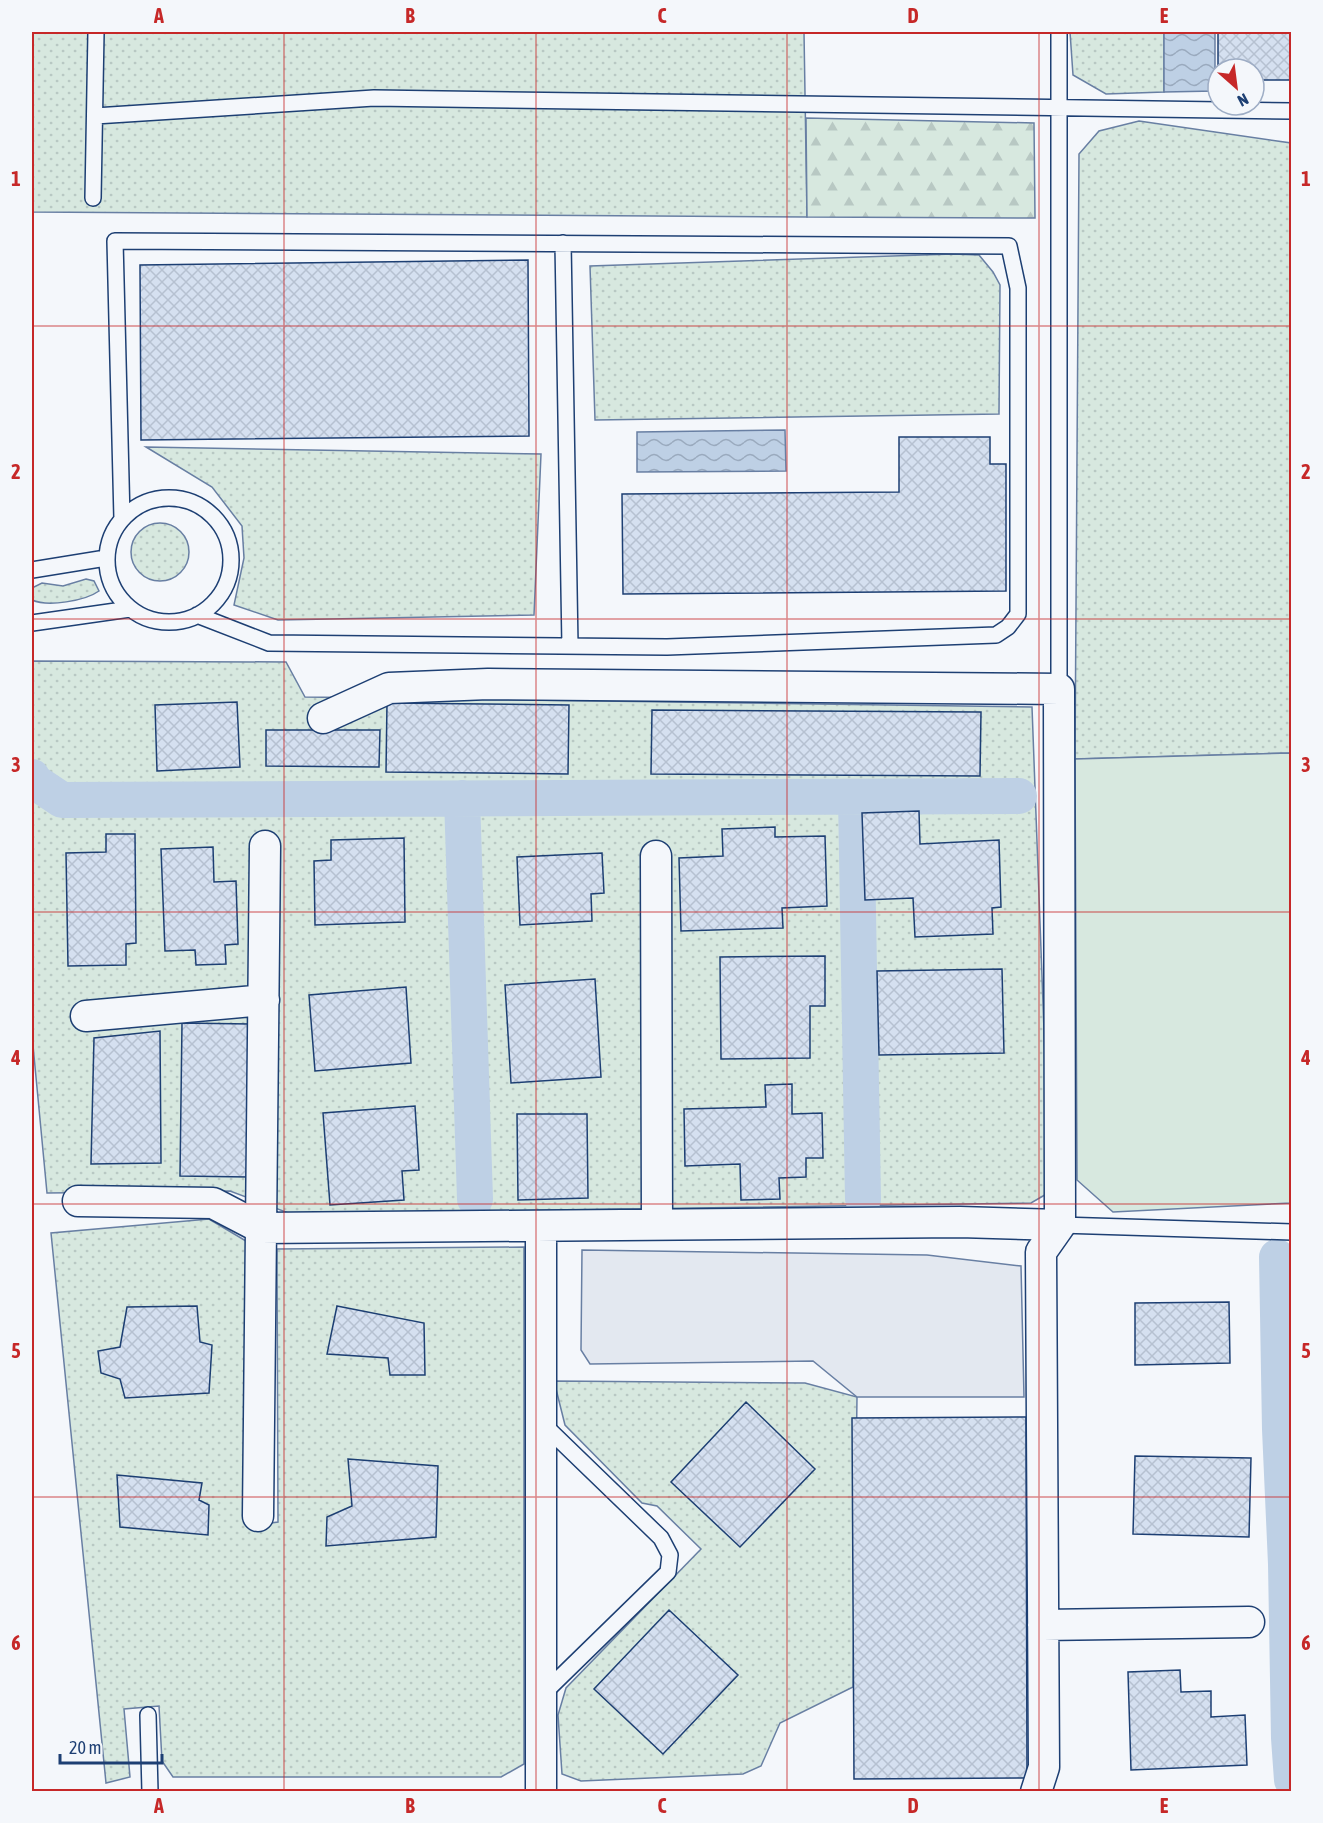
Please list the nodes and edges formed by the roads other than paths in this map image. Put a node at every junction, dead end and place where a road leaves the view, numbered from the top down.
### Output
1 (96, 32) edge
2 (1059, 32) edge
3 (1059, 109) junction
4 (1292, 111) edge
5 (95, 116) junction
6 (93, 198) dead end
7 (563, 243) junction
8 (122, 519) junction
9 (106, 558) junction
10 (32, 570) edge
11 (130, 609) junction
12 (197, 615) junction
13 (32, 623) edge
14 (570, 646) junction
15 (1059, 689) junction
16 (322, 718) dead end
17 (265, 846) dead end
18 (656, 856) dead end
19 (264, 1000) junction
20 (86, 1016) dead end
21 (78, 1201) dead end
22 (657, 1224) junction
23 (1060, 1225) junction
24 (541, 1226) junction
25 (261, 1228) junction
26 (1292, 1232) edge
27 (541, 1422) junction
28 (258, 1516) dead end
29 (1249, 1622) dead end
30 (1043, 1625) junction
31 (541, 1696) junction
32 (148, 1715) dead end
33 (150, 1791) edge
34 (541, 1791) edge
35 (1036, 1791) edge

1 - 5 lane
2 - 3 lane
3 - 4 lane
3 - 5 lane
3 - 15 lane
5 - 6 lane
7 - 8 lane
7 - 14 lane
7 - 14 lane
8 - 9 lane
8 - 12 lane
9 - 10 lane
9 - 11 lane
11 - 12 lane
11 - 13 lane
12 - 14 lane
15 - 16 street
15 - 23 street
17 - 19 street
18 - 22 street
19 - 20 street
19 - 25 street
21 - 25 street
22 - 23 street
22 - 24 street
23 - 26 lane
23 - 30 street
24 - 25 street
24 - 27 street
25 - 28 street
27 - 31 street
27 - 31 lane
29 - 30 street
30 - 35 street
31 - 34 street
32 - 33 lane

